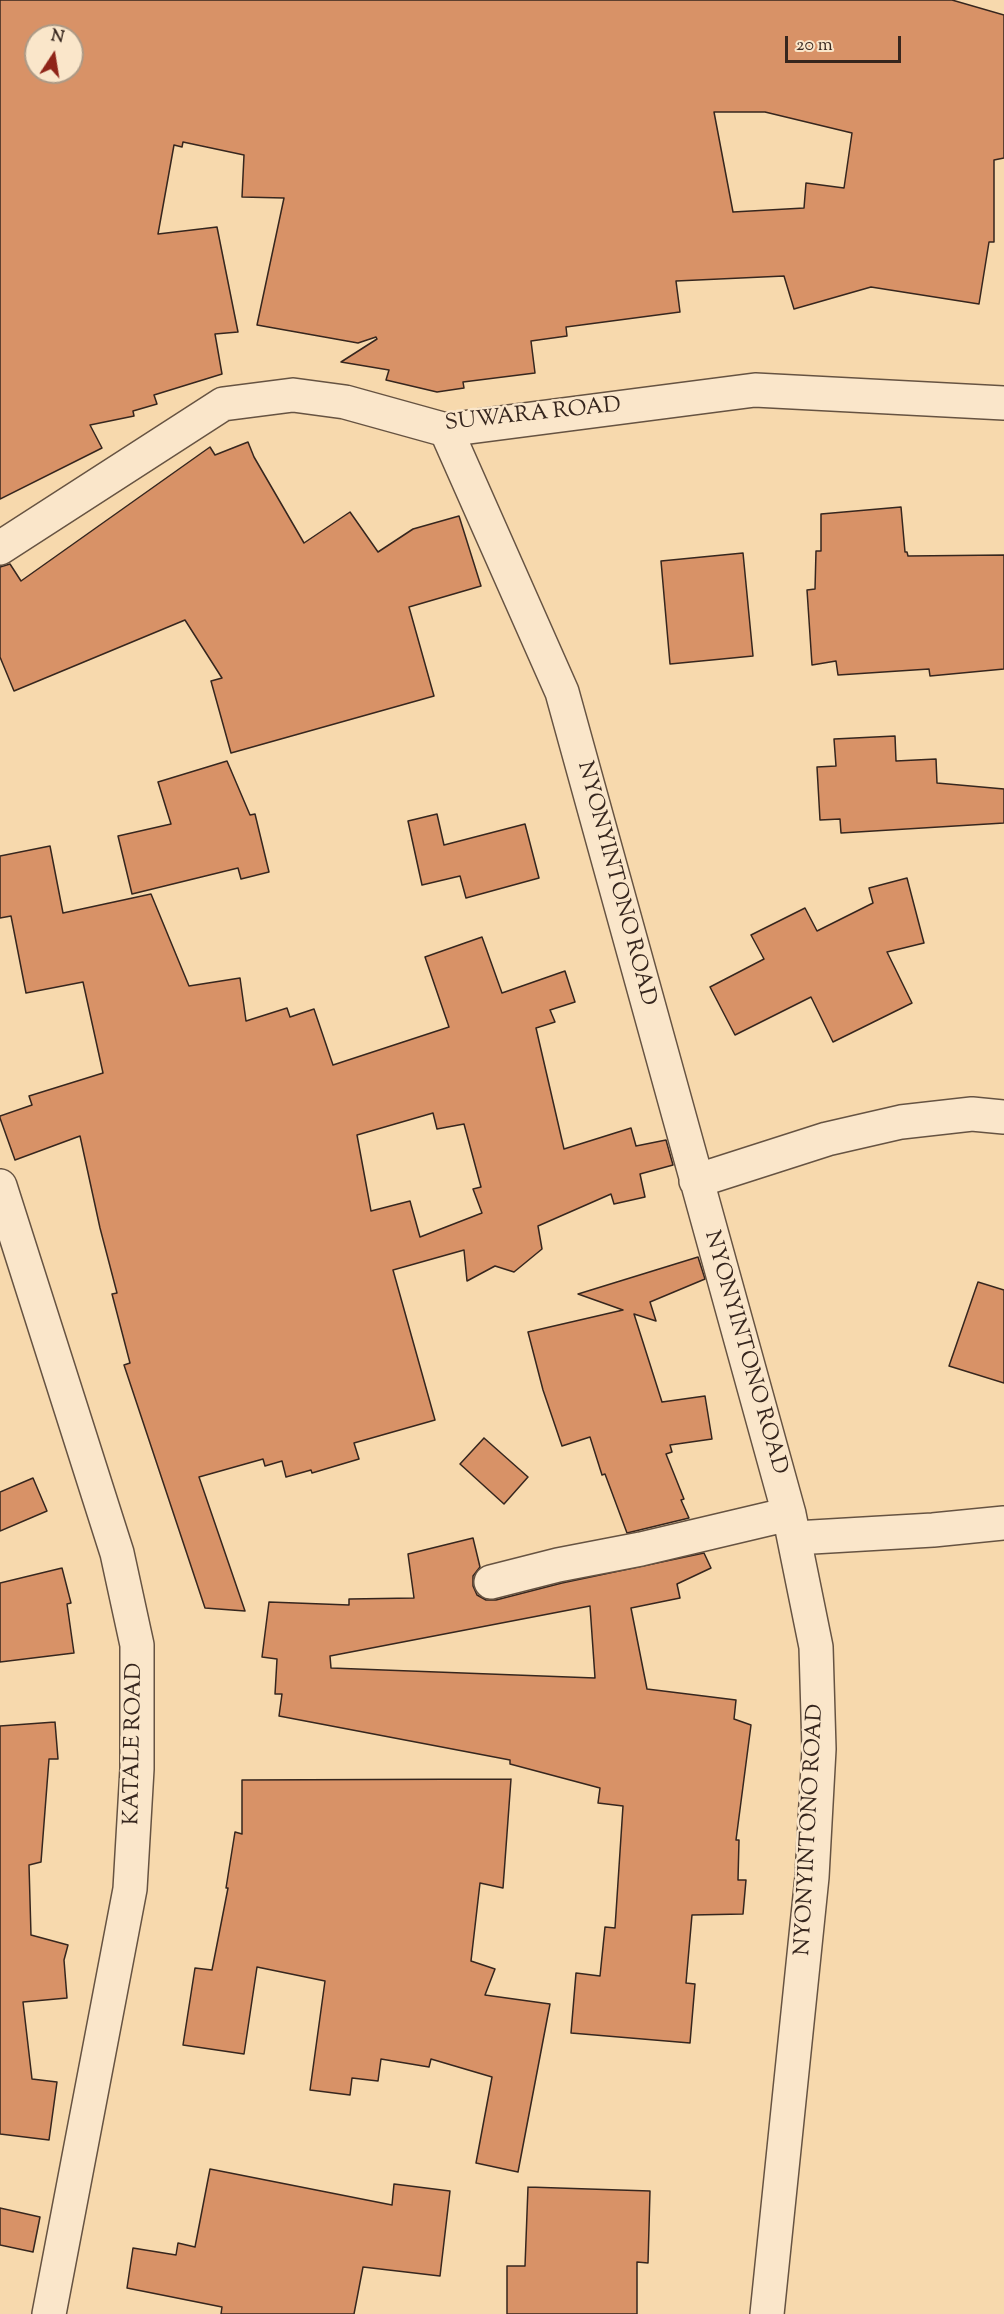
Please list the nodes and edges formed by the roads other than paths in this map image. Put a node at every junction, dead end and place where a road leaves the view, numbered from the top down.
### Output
1 (1004, 403) edge
2 (446, 430) junction
3 (0, 548) edge
4 (1004, 1117) edge
5 (696, 1181) junction
6 (0, 1186) edge
7 (1004, 1523) edge
8 (792, 1526) junction
9 (491, 1582) dead end
10 (49, 2314) edge
11 (767, 2314) edge

1 - 2 street, SUWARA ROAD
2 - 3 street, SUWARA ROAD
2 - 5 street, NYONYINTONO ROAD
4 - 5 street
5 - 8 street, NYONYINTONO ROAD
6 - 10 street, KATALE ROAD
7 - 8 street
8 - 9 street
8 - 11 street, NYONYINTONO ROAD

